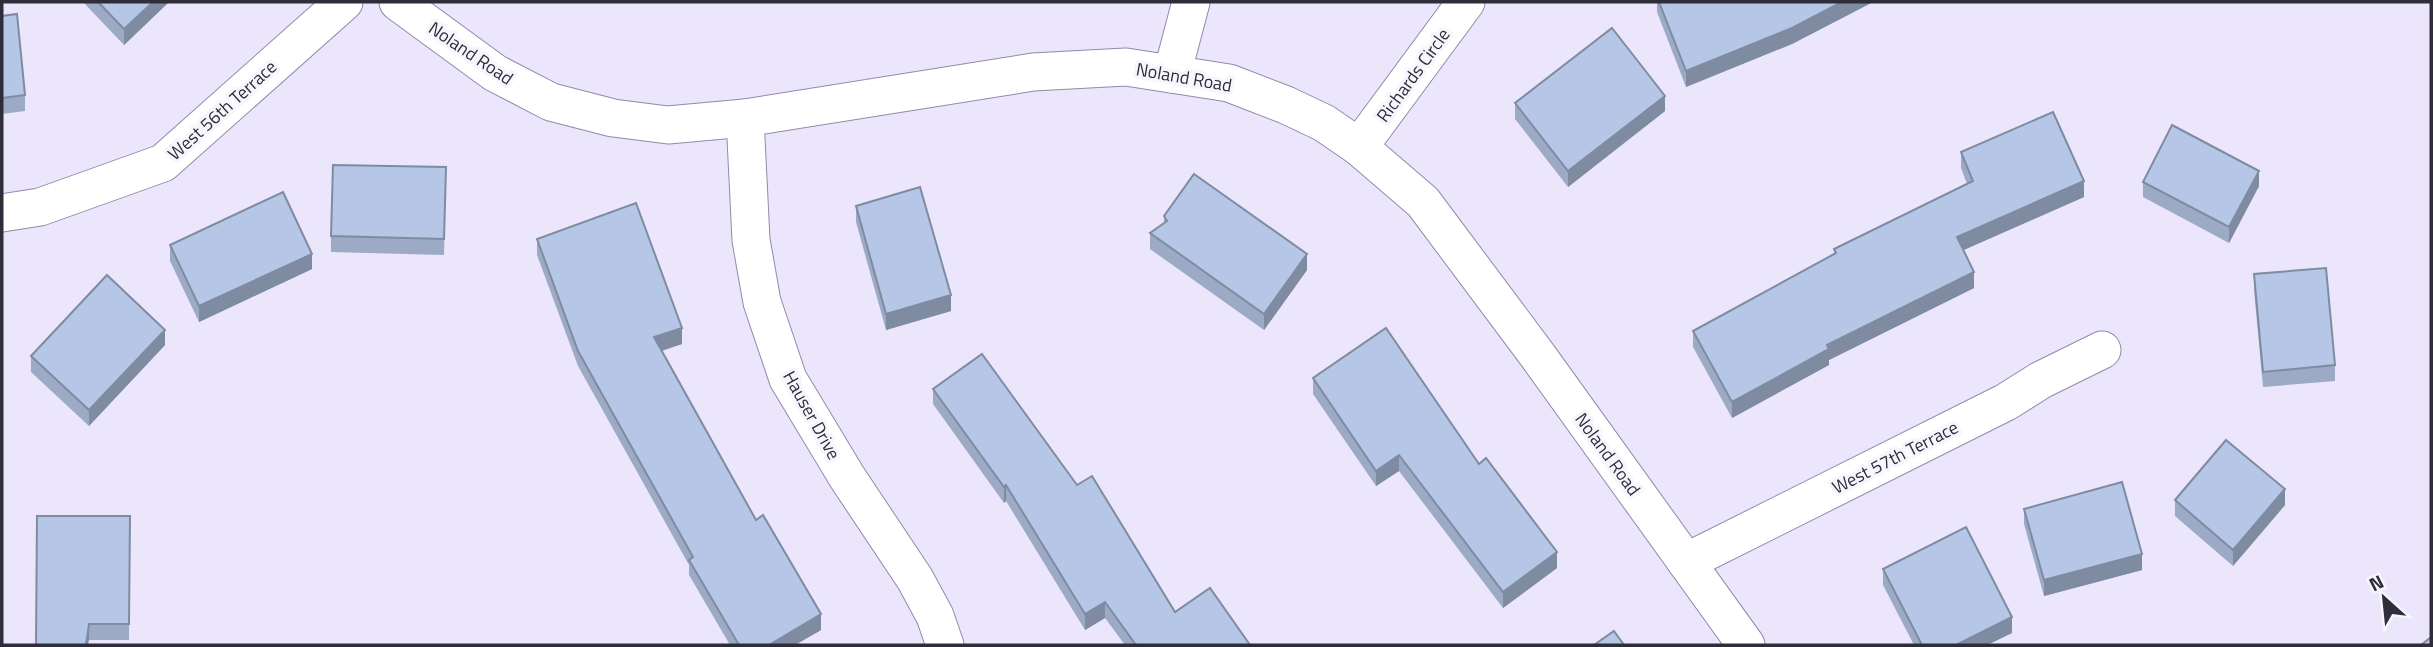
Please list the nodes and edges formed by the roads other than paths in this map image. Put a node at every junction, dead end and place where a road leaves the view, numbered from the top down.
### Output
1 (344, 2) edge
2 (398, 2) edge
3 (1191, 2) edge
4 (1466, 2) edge
5 (1172, 74) junction
6 (745, 118) junction
7 (1359, 147) junction
8 (2, 213) edge
9 (2102, 351) dead end
10 (1686, 562) junction
11 (945, 645) edge
12 (1746, 645) edge

1 - 8 street, West 56th Terrace
2 - 6 street, Noland Road
3 - 5 street
4 - 7 street, Richards Circle
5 - 6 street, Noland Road
5 - 7 street, Noland Road
6 - 11 street, Hauser Drive
7 - 10 street, Noland Road
9 - 10 street, West 57th Terrace
10 - 12 street, Noland Road

